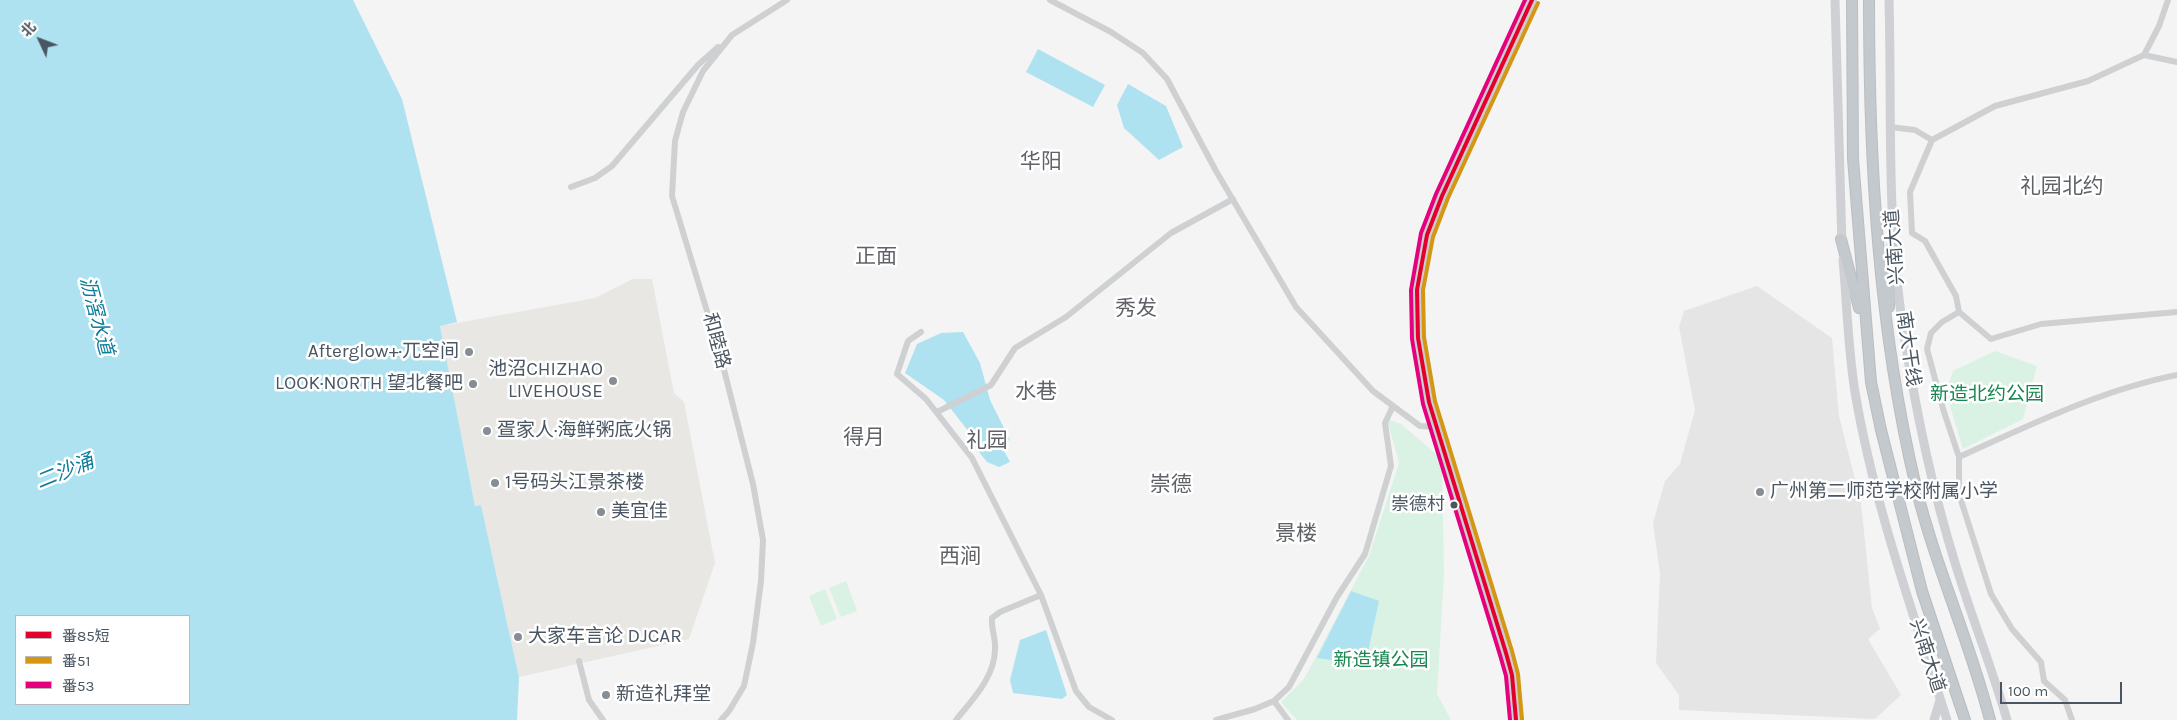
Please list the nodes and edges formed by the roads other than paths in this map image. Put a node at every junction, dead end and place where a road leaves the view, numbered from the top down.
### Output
1 (787, 0) edge
2 (1050, 0) edge
3 (1532, 0) edge
4 (1835, 0) edge
5 (1852, 0) edge
6 (1869, 0) edge
7 (1889, 0) edge
8 (2168, 0) edge
9 (732, 35) junction
10 (2144, 55) junction
11 (2177, 62) edge
12 (1890, 127) junction
13 (1932, 140) junction
14 (571, 188) dead end
15 (1233, 199) junction
16 (1841, 239) junction
17 (1893, 240) junction
18 (1959, 312) junction
19 (2177, 312) edge
20 (922, 332) dead end
21 (1866, 333) junction
22 (1888, 338) junction
23 (2177, 375) edge
24 (1392, 406) junction
25 (937, 412) junction
26 (1436, 427) junction
27 (1959, 458) junction
28 (1041, 595) junction
29 (579, 661) dead end
30 (1940, 697) junction
31 (1274, 701) junction
32 (2008, 718) edge
33 (603, 720) edge
34 (721, 720) edge
35 (956, 720) edge
36 (1112, 720) edge
37 (1216, 720) edge
38 (1288, 720) edge
39 (1516, 720) edge
40 (1934, 720) edge
41 (1948, 720) edge
42 (1965, 720) edge
43 (1990, 720) edge
44 (2072, 720) edge

1 - 9 street, 和睦路
2 - 15 street
3 - 26 main road
4 - 16 main road, 兴南大道
5 - 21 highway, 南大干线
6 - 22 highway, 南大干线
7 - 12 main road, 兴南大道
8 - 10 street
9 - 14 street
9 - 34 street, 和睦路
10 - 11 street
10 - 13 street
12 - 13 street
12 - 17 main road, 兴南大道
13 - 18 street
15 - 24 street
15 - 25 street
16 - 21 highway
16 - 30 main road, 兴南大道
17 - 22 highway
17 - 32 main road, 兴南大道
18 - 19 street
18 - 27 street
20 - 25 street
21 - 42 highway, 南大干线
22 - 43 highway, 南大干线
23 - 27 street
24 - 26 street
24 - 31 street
25 - 28 street
26 - 39 main road
27 - 44 street
28 - 35 street
28 - 36 street
29 - 33 street
30 - 40 main road
30 - 41 main road, 兴南大道
31 - 37 street
31 - 38 street

